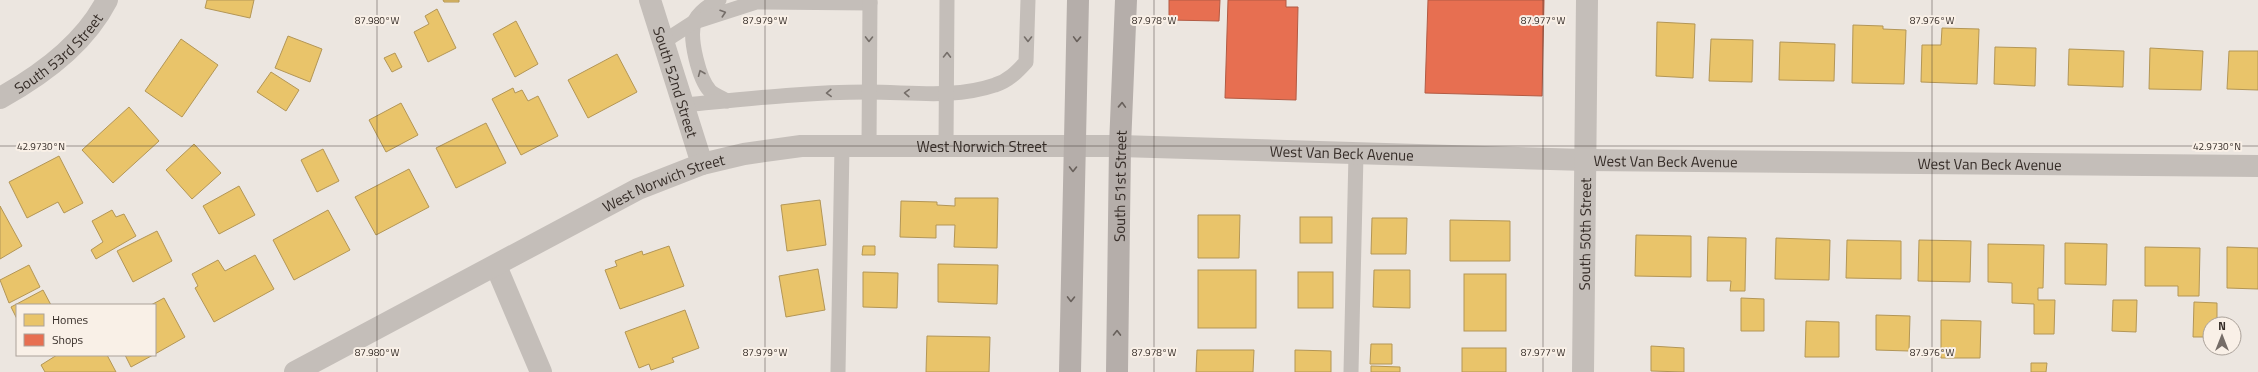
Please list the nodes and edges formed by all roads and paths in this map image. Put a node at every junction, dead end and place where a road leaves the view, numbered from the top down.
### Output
1 (107, 0) edge
2 (650, 0) edge
3 (719, 0) edge
4 (947, 0) edge
5 (1028, 0) edge
6 (1078, 0) edge
7 (1126, 0) edge
8 (1587, 0) edge
9 (815, 1) edge
10 (870, 2) edge
11 (694, 22) junction
12 (663, 42) junction
13 (868, 92) junction
14 (946, 94) junction
15 (0, 98) edge
16 (726, 101) junction
17 (684, 105) junction
18 (869, 145) junction
19 (946, 145) junction
20 (1074, 145) junction
21 (842, 146) junction
22 (1120, 146) junction
23 (1356, 154) junction
24 (1586, 160) junction
25 (702, 164) junction
26 (2258, 166) edge
27 (496, 266) junction
28 (295, 372) edge
29 (541, 372) edge
30 (838, 372) edge
31 (1070, 372) edge
32 (1117, 372) edge
33 (1352, 372) edge
34 (1583, 372) edge

1 - 15 street, South 53rd Street
2 - 12 street, South 52nd Street
3 - 11 lane
14 -> 4 lane
5 -> 14 lane
6 -> 20 street
22 -> 7 street, South 51st Street
8 - 24 street, South 50th Street
9 - 10 lane
11 -> 9 lane
10 -> 13 lane
11 - 12 lane
16 -> 11 lane
12 - 17 street, South 52nd Street
14 -> 13 lane
13 -> 16 lane
13 - 18 lane
14 - 19 lane
16 - 17 lane
17 - 25 street, South 52nd Street
18 - 19 street, West Norwich Street
18 - 21 street, West Norwich Street
19 - 20 street, West Norwich Street
20 - 22 street, West Van Beck Avenue
20 -> 31 street
21 - 25 street, West Norwich Street
21 - 30 lane
22 - 23 street, West Van Beck Avenue
32 -> 22 street, South 51st Street
23 - 24 street, West Van Beck Avenue
23 - 33 lane
24 - 26 street, West Van Beck Avenue
24 - 34 street, South 50th Street
25 - 27 street, West Norwich Street
27 - 28 street, West Norwich Street
27 - 29 street

